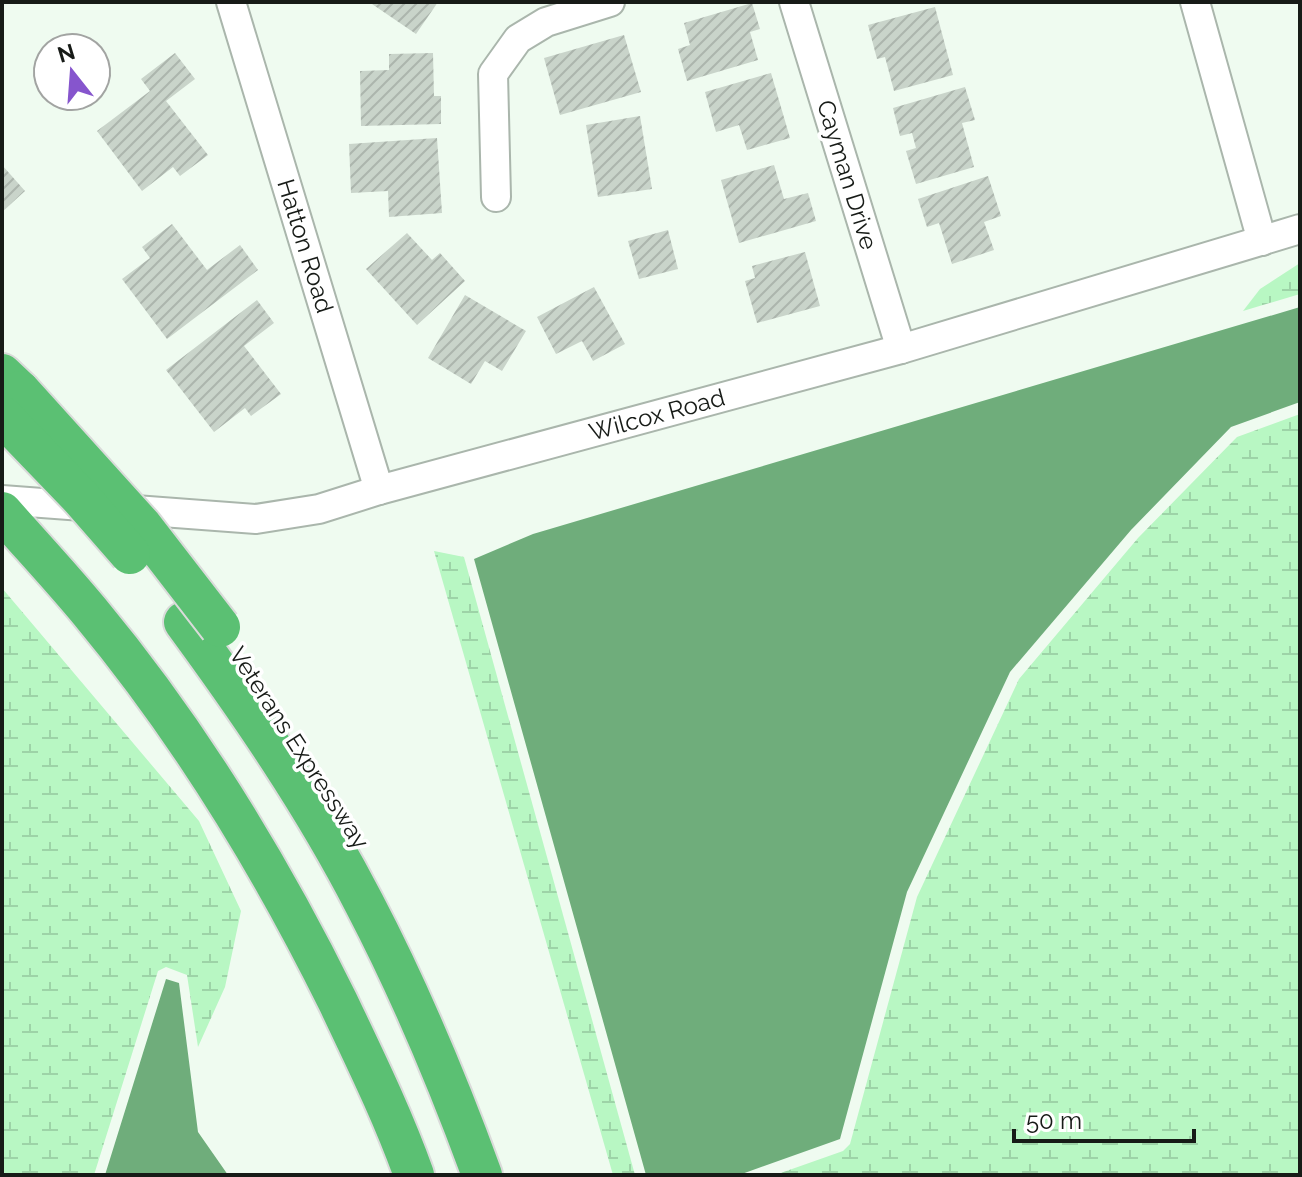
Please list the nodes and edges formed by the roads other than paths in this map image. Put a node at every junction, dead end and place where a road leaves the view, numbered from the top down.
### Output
1 (231, 2) edge
2 (610, 2) edge
3 (794, 2) edge
4 (1195, 2) edge
5 (496, 197) dead end
6 (1300, 229) edge
7 (1262, 241) junction
8 (901, 349) junction
9 (8, 394) edge
10 (379, 490) junction
11 (2, 500) edge
12 (2, 512) edge
13 (202, 625) junction
14 (414, 1175) edge
15 (482, 1175) edge
16 (511, 1175) edge

1 - 10 street, Hatton Road
2 - 5 street
3 - 8 street, Cayman Drive
4 - 7 street
6 - 7 street, Wilcox Road
7 - 8 street, Wilcox Road
8 - 10 street, Wilcox Road
9 - 13 highway, Veterans Expressway, bridge
10 - 11 street, Wilcox Road
12 - 14 highway
13 - 15 highway
13 - 16 highway, Veterans Expressway

